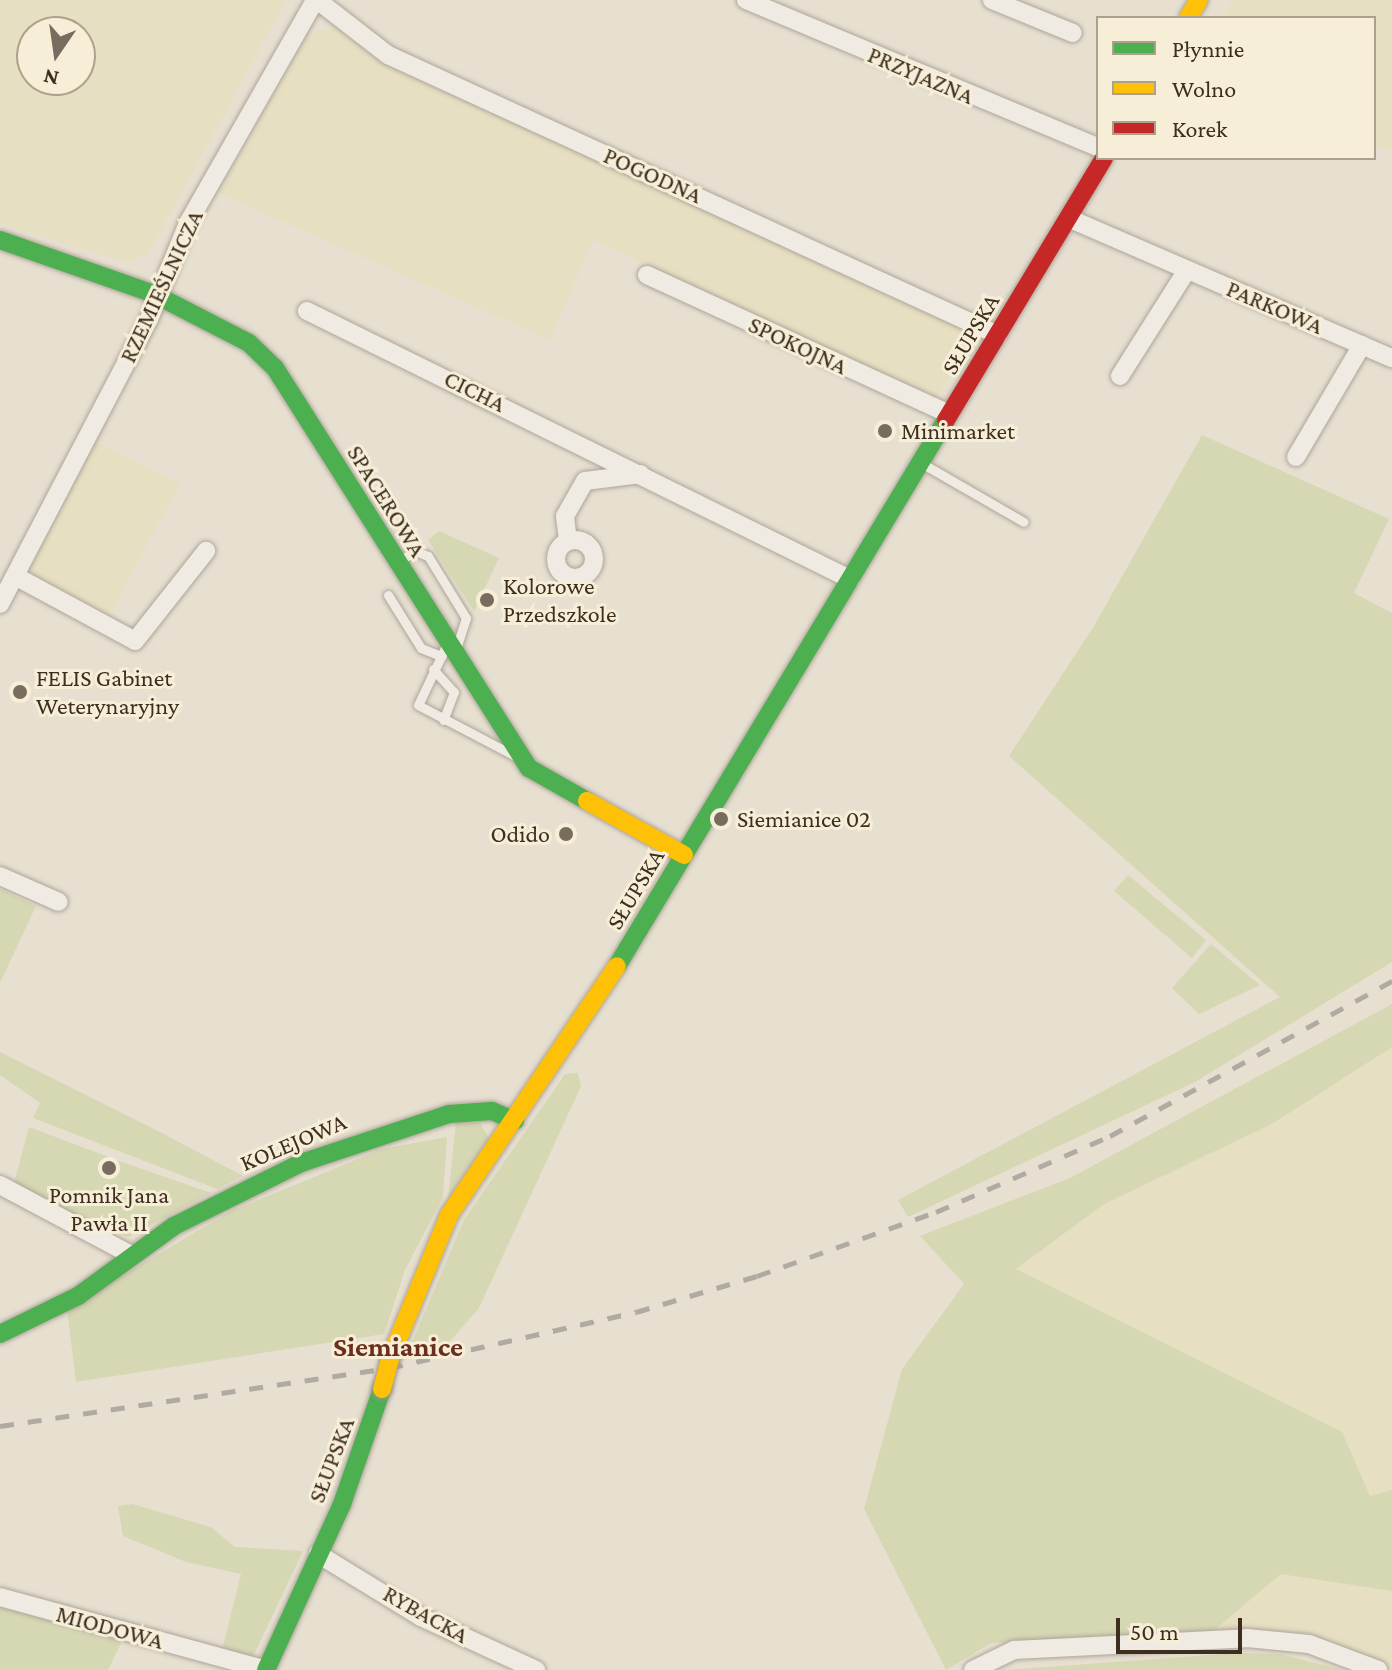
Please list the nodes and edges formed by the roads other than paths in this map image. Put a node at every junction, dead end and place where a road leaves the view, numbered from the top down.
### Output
1 (316, 0) edge
2 (746, 0) edge
3 (992, 0) edge
4 (1073, 33) dead end
5 (1096, 146) edge
6 (1103, 160) edge
7 (1068, 218) junction
8 (0, 240) edge
9 (1187, 270) junction
10 (647, 275) dead end
11 (154, 294) junction
12 (307, 311) dead end
13 (998, 335) junction
14 (1362, 345) junction
15 (1392, 358) edge
16 (1120, 376) dead end
17 (949, 414) junction
18 (1296, 457) dead end
19 (920, 463) junction
20 (642, 471) junction
21 (1024, 522) dead end
22 (568, 541) dead end
23 (206, 551) dead end
24 (397, 561) junction
25 (15, 576) junction
26 (850, 579) junction
27 (388, 595) dead end
28 (0, 604) edge
29 (448, 649) junction
30 (433, 669) junction
31 (443, 720) junction
32 (522, 758) junction
33 (684, 855) junction
34 (0, 876) edge
35 (59, 902) dead end
36 (515, 1121) junction
37 (0, 1185) edge
38 (131, 1255) junction
39 (4, 1332) edge
40 (318, 1554) junction
41 (0, 1597) edge
42 (266, 1670) edge
43 (536, 1670) edge
44 (973, 1670) edge
45 (1378, 1670) edge

1 - 11 street, RZEMIEŚLNICZA
1 - 13 street, POGODNA
2 - 5 street, PRZYJAZNA
3 - 4 street
6 - 7 main road, SŁUPSKA
7 - 9 street, PARKOWA
7 - 13 main road, SŁUPSKA
8 - 11 main road, SPACEROWA
9 - 14 street, PARKOWA
9 - 16 street
10 - 17 street, SPOKOJNA
11 - 24 main road, SPACEROWA
11 - 25 street, RZEMIEŚLNICZA
12 - 20 street, CICHA
13 - 17 main road, SŁUPSKA
14 - 15 street, PARKOWA
14 - 18 street
17 - 19 main road, SŁUPSKA
19 - 21 lane
19 - 26 main road, SŁUPSKA
20 - 22 street
20 - 26 street, CICHA
23 - 25 street
24 - 29 main road, SPACEROWA
24 - 29 lane
25 - 28 street, RZEMIEŚLNICZA
26 - 33 main road, SŁUPSKA
27 - 29 lane
29 - 30 lane
29 - 32 main road, SPACEROWA
30 - 31 lane
30 - 31 lane
31 - 32 lane
32 - 33 main road, SPACEROWA
33 - 36 main road, SŁUPSKA
34 - 35 street
36 - 38 main road, KOLEJOWA
36 - 40 main road, SŁUPSKA, bridge
37 - 38 street
38 - 39 main road, KOLEJOWA
40 - 42 main road, SŁUPSKA
40 - 43 street, RYBACKA
41 - 42 street, MIODOWA
44 - 45 street

